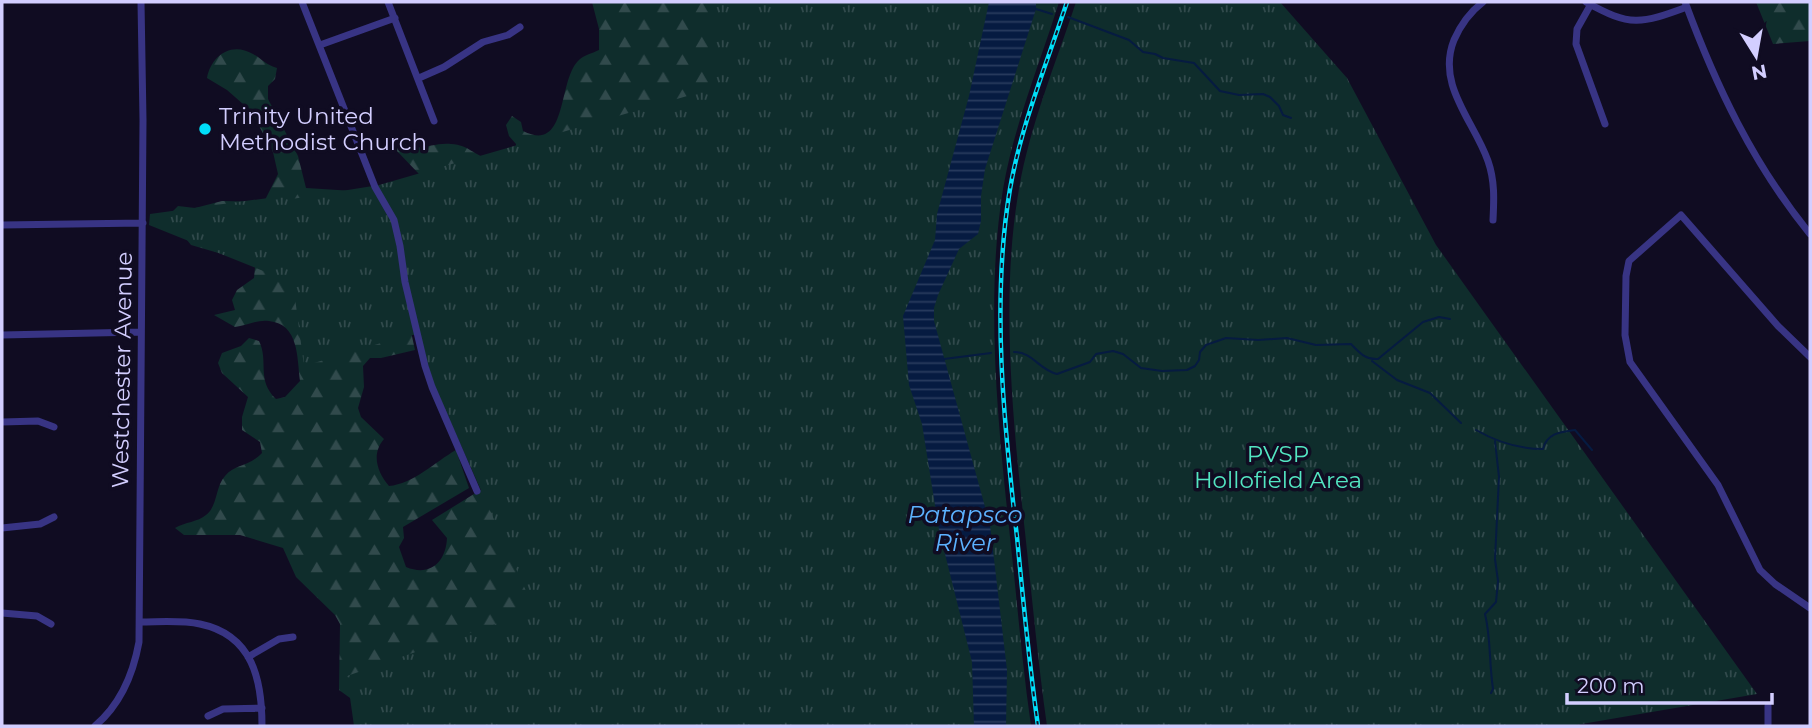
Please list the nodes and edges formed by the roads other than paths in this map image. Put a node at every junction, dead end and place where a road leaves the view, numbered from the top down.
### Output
1 (141, 2) edge
2 (302, 2) edge
3 (388, 2) edge
4 (1483, 2) edge
5 (1588, 3) edge
6 (1686, 4) edge
7 (395, 18) junction
8 (520, 27) dead end
9 (320, 45) junction
10 (419, 78) junction
11 (435, 121) dead end
12 (1605, 124) dead end
13 (1493, 220) dead end
14 (143, 223) junction
15 (2, 225) edge
16 (1810, 234) edge
17 (141, 332) junction
18 (2, 334) edge
19 (1810, 357) edge
20 (2, 422) edge
21 (54, 427) dead end
22 (477, 491) dead end
23 (54, 517) dead end
24 (2, 528) edge
25 (1810, 608) edge
26 (2, 613) edge
27 (140, 622) junction
28 (51, 624) dead end
29 (293, 638) dead end
30 (248, 657) junction
31 (1768, 706) dead end
32 (262, 708) junction
33 (208, 716) dead end
34 (95, 726) edge
35 (262, 726) edge
36 (1768, 726) edge

1 - 14 street, Westchester Avenue
2 - 9 street
3 - 7 street
4 - 13 street
5 - 6 street
5 - 12 street
6 - 16 street
7 - 9 street
7 - 10 street
8 - 10 street
9 - 22 street
10 - 11 street
14 - 15 street
14 - 17 street, Westchester Avenue
17 - 18 street
17 - 27 street, Westchester Avenue
19 - 25 street
20 - 21 street
23 - 24 street
26 - 28 street
27 - 30 street
27 - 34 street, Westchester Avenue
29 - 30 street
30 - 32 street
31 - 36 street
32 - 33 street
32 - 35 street

